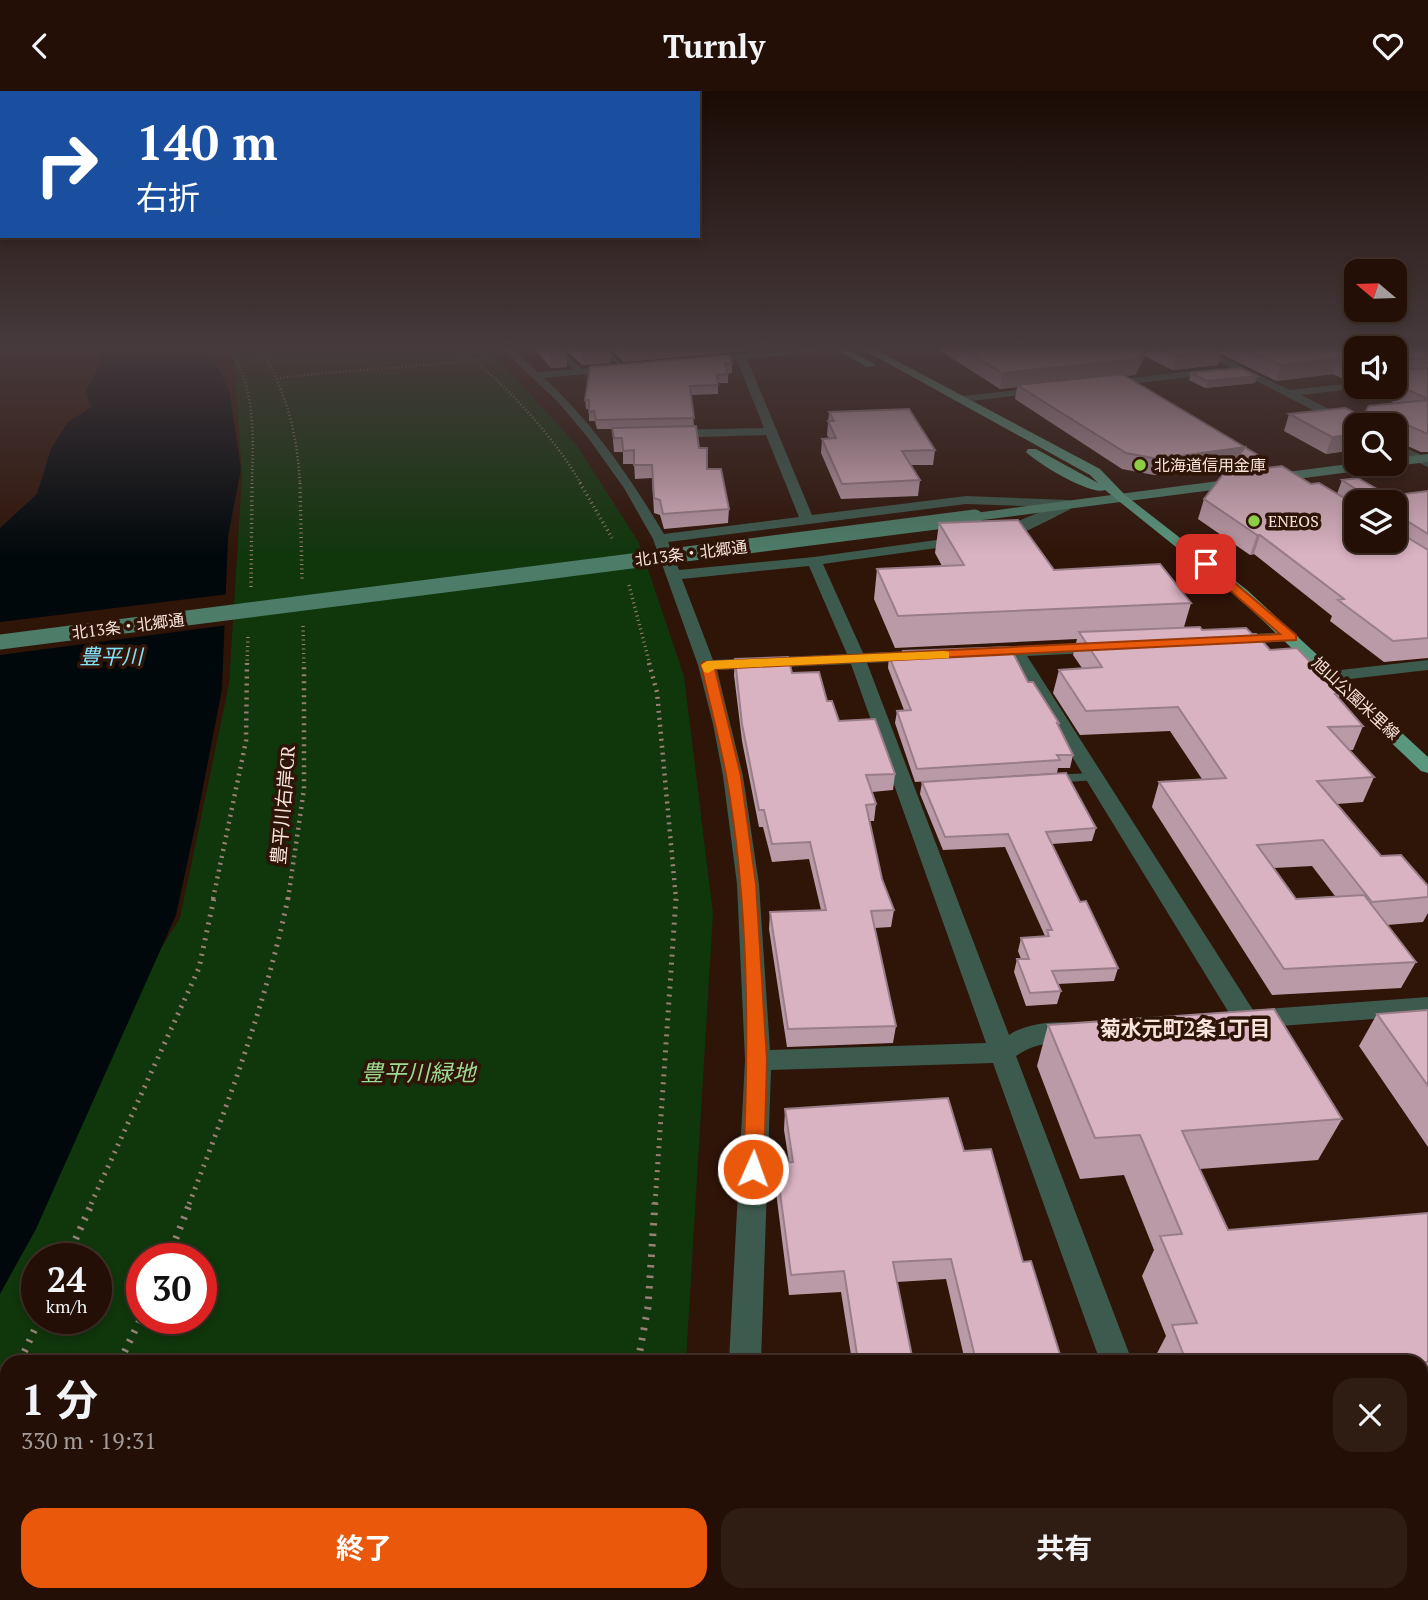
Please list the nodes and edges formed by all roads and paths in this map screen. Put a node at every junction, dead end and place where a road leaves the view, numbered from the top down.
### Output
1 (253, 415) edge
2 (292, 415) edge
3 (529, 415) edge
4 (578, 415) edge
5 (766, 415) edge
6 (966, 415) edge
7 (994, 415) edge
8 (984, 425) dead end
9 (772, 431) junction
10 (649, 434) edge
11 (1016, 442) dead end
12 (1407, 452) edge
13 (1425, 460) edge
14 (1407, 461) edge
15 (1264, 464) edge
16 (1344, 469) edge
17 (1286, 476) junction
18 (1306, 489) edge
19 (1120, 498) junction
20 (1069, 504) junction
21 (807, 520) junction
22 (660, 540) junction
23 (613, 541) dead end
24 (814, 561) junction
25 (676, 575) junction
26 (629, 585) dead end
27 (302, 587) dead end
28 (251, 588) dead end
29 (303, 614) dead end
30 (248, 624) dead end
31 (1291, 638) junction
32 (1217, 641) edge
33 (0, 642) edge
34 (1123, 646) edge
35 (1016, 652) junction
36 (963, 654) edge
37 (936, 655) edge
38 (857, 658) junction
39 (707, 665) junction
40 (1428, 666) edge
41 (1332, 676) junction
42 (1428, 767) edge
43 (1092, 777) junction
44 (1038, 780) edge
45 (1428, 1006) edge
46 (1246, 1019) junction
47 (1218, 1021) edge
48 (1095, 1031) edge
49 (1002, 1053) junction
50 (758, 1060) junction
51 (74, 1243) edge
52 (174, 1243) edge
53 (33, 1334) edge
54 (133, 1334) edge
55 (23, 1355) edge
56 (123, 1355) edge
57 (639, 1355) edge
58 (746, 1355) edge
59 (1114, 1355) edge

1 - 28 path
2 - 27 path
3 - 23 path
4 - 22 street
5 - 9 street
6 - 8 main road
7 - 19 main road, 旭山公園米里線
9 - 10 street
9 - 21 street
11 - 19 main road, 旭山公園米里線
12 - 13 street
13 - 14 street
15 - 17 street
16 - 17 street, 北13条・北郷通
17 - 18 street
17 - 19 street, 北13条・北郷通
19 - 20 street, 北13条・北郷通
19 - 31 main road, 旭山公園米里線
20 - 21 street
20 - 24 street
20 - 33 street, 北13条・北郷通, bridge
21 - 22 street
22 - 25 street
24 - 25 street
24 - 38 street
25 - 39 street
26 - 57 path
29 - 52 path, 豊平川右岸CR
30 - 51 path
31 - 32 street
31 - 41 main road, 旭山公園米里線
34 - 35 street
35 - 36 street
35 - 43 street
37 - 38 street
38 - 39 street
38 - 49 street
39 - 50 street
40 - 41 street
41 - 42 main road, 旭山公園米里線
43 - 44 lane
43 - 46 street
45 - 46 street
46 - 47 street
48 - 49 street
49 - 50 street
49 - 59 street
50 - 58 street
53 - 55 path
54 - 56 path

